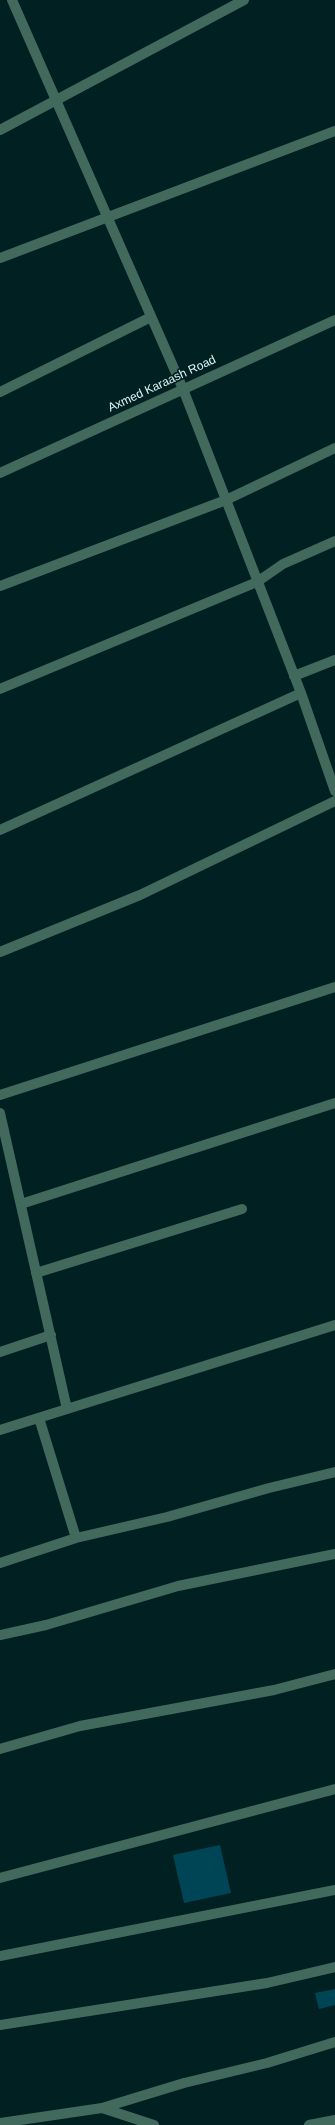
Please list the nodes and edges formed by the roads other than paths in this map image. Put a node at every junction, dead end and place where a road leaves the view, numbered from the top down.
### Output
1 (12, 0) edge
2 (244, 0) edge
3 (57, 99) junction
4 (0, 130) edge
5 (335, 131) edge
6 (107, 218) junction
7 (0, 258) edge
8 (151, 317) junction
9 (335, 320) edge
10 (183, 389) junction
11 (0, 392) edge
12 (335, 448) edge
13 (0, 473) edge
14 (226, 500) junction
15 (335, 540) edge
16 (258, 582) junction
17 (0, 586) edge
18 (335, 660) edge
19 (294, 676) junction
20 (0, 689) edge
21 (301, 693) junction
22 (335, 791) edge
23 (335, 801) edge
24 (0, 830) edge
25 (0, 952) edge
26 (335, 987) edge
27 (0, 1095) edge
28 (335, 1102) edge
29 (0, 1113) edge
30 (21, 1204) junction
31 (242, 1209) dead end
32 (36, 1273) junction
33 (335, 1325) edge
34 (51, 1335) junction
35 (0, 1352) edge
36 (68, 1409) junction
37 (39, 1418) junction
38 (0, 1430) edge
39 (335, 1472) edge
40 (76, 1538) junction
41 (335, 1554) edge
42 (0, 1563) edge
43 (0, 1636) edge
44 (335, 1674) edge
45 (0, 1749) edge
46 (335, 1789) edge
47 (0, 1878) edge
48 (335, 1890) edge
49 (0, 1956) edge
50 (335, 1967) edge
51 (0, 2025) edge
52 (335, 2042) edge
53 (102, 2108) junction
54 (335, 2120) edge
55 (0, 2123) edge
56 (154, 2125) edge
57 (309, 2125) edge

1 - 3 street
2 - 3 street
3 - 4 street
3 - 6 street
5 - 6 street
6 - 7 street
6 - 8 street
8 - 10 street
8 - 11 street
9 - 10 street, Axmed Karaash Road
10 - 13 street, Axmed Karaash Road
10 - 14 street
12 - 14 street
14 - 16 street
14 - 17 street
15 - 16 street
16 - 19 street
16 - 20 street
18 - 19 street
19 - 21 street
21 - 22 street
21 - 24 street
23 - 25 street
26 - 27 street
28 - 30 street
29 - 30 street
30 - 32 street
31 - 32 street
32 - 34 street
33 - 36 street
34 - 35 street
34 - 36 street
36 - 37 street
37 - 38 street
37 - 40 street
39 - 40 street
40 - 42 street
41 - 43 street
44 - 45 street
46 - 47 street
48 - 49 street
50 - 51 street
52 - 53 street
53 - 55 street
53 - 56 street
54 - 57 street

